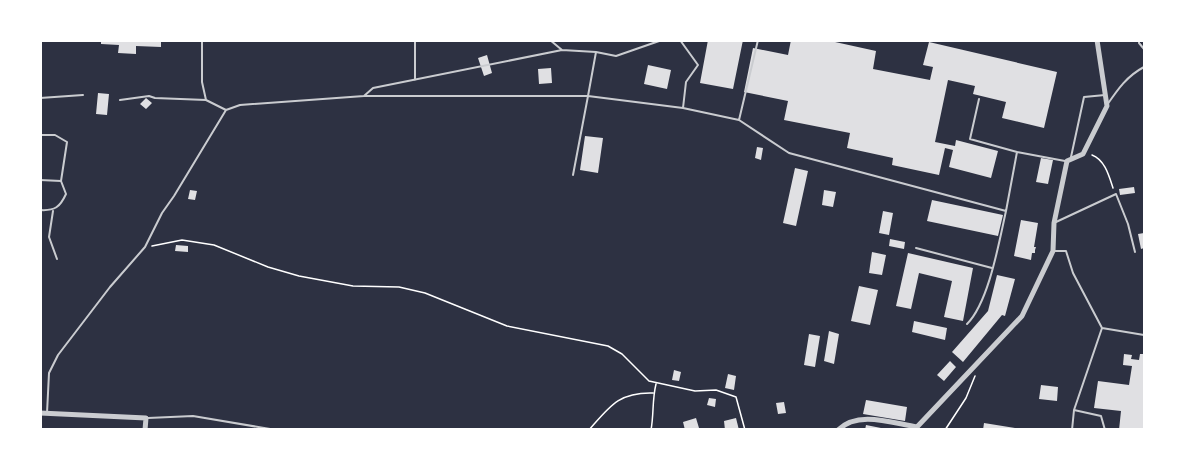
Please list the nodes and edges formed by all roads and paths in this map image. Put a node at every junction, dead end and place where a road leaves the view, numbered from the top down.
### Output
1 (202, 40) edge
2 (415, 40) edge
3 (550, 40) edge
4 (662, 40) edge
5 (680, 40) edge
6 (758, 40) edge
7 (1097, 40) edge
8 (1139, 40) edge
9 (1144, 49) edge
10 (562, 50) junction
11 (596, 52) junction
12 (1144, 67) edge
13 (415, 80) junction
14 (83, 95) dead end
15 (1105, 95) junction
16 (364, 96) junction
17 (588, 96) junction
18 (40, 98) edge
19 (120, 99) dead end
20 (980, 99) dead end
21 (206, 100) junction
22 (1107, 106) junction
23 (683, 108) junction
24 (225, 110) junction
25 (739, 120) junction
26 (40, 135) edge
27 (1017, 152) junction
28 (1083, 154) junction
29 (1069, 160) junction
30 (573, 175) dead end
31 (40, 180) edge
32 (61, 181) junction
33 (1116, 194) junction
34 (40, 210) edge
35 (53, 211) junction
36 (1006, 211) junction
37 (1054, 223) junction
38 (145, 247) junction
39 (916, 248) dead end
40 (1053, 251) junction
41 (1135, 252) dead end
42 (57, 259) dead end
43 (993, 268) junction
44 (967, 324) dead end
45 (1102, 328) junction
46 (1144, 335) edge
47 (977, 371) dead end
48 (656, 384) junction
49 (653, 393) junction
50 (1074, 410) junction
51 (44, 413) edge
52 (146, 418) junction
53 (238, 423) junction
54 (145, 429) edge
55 (237, 429) edge
56 (276, 429) edge
57 (589, 429) edge
58 (651, 429) edge
59 (745, 429) edge
60 (838, 429) edge
61 (945, 429) edge
62 (1072, 429) edge
63 (1105, 429) edge

1 - 21 lane
2 - 13 lane
3 - 10 lane
4 - 11 lane
5 - 23 lane
6 - 25 lane
7 - 15 street
8 - 9 lane
10 - 11 lane
10 - 13 lane
11 - 17 lane
12 - 22 lane
13 - 16 lane
14 - 18 lane
15 - 22 street
15 - 29 lane
16 - 17 lane
16 - 24 lane
17 - 23 lane
17 - 30 lane
19 - 21 lane
20 - 27 lane
21 - 24 lane
22 - 28 street
23 - 25 lane
24 - 38 lane
25 - 36 lane
26 - 32 lane
27 - 29 lane
27 - 36 lane
28 - 29 street
28 - 33 path
29 - 37 street
31 - 32 lane
32 - 35 lane
33 - 37 lane
33 - 41 lane
34 - 35 lane
35 - 42 lane
36 - 43 lane
37 - 40 street
38 - 48 path
38 - 51 lane
39 - 43 lane
40 - 45 lane
40 - 60 street
43 - 44 lane
45 - 46 lane
45 - 50 lane
47 - 61 path
48 - 49 path
48 - 59 path
49 - 57 path
49 - 58 path
50 - 62 lane
50 - 63 lane
51 - 52 street
52 - 53 lane
52 - 54 street
53 - 55 lane
53 - 56 lane

